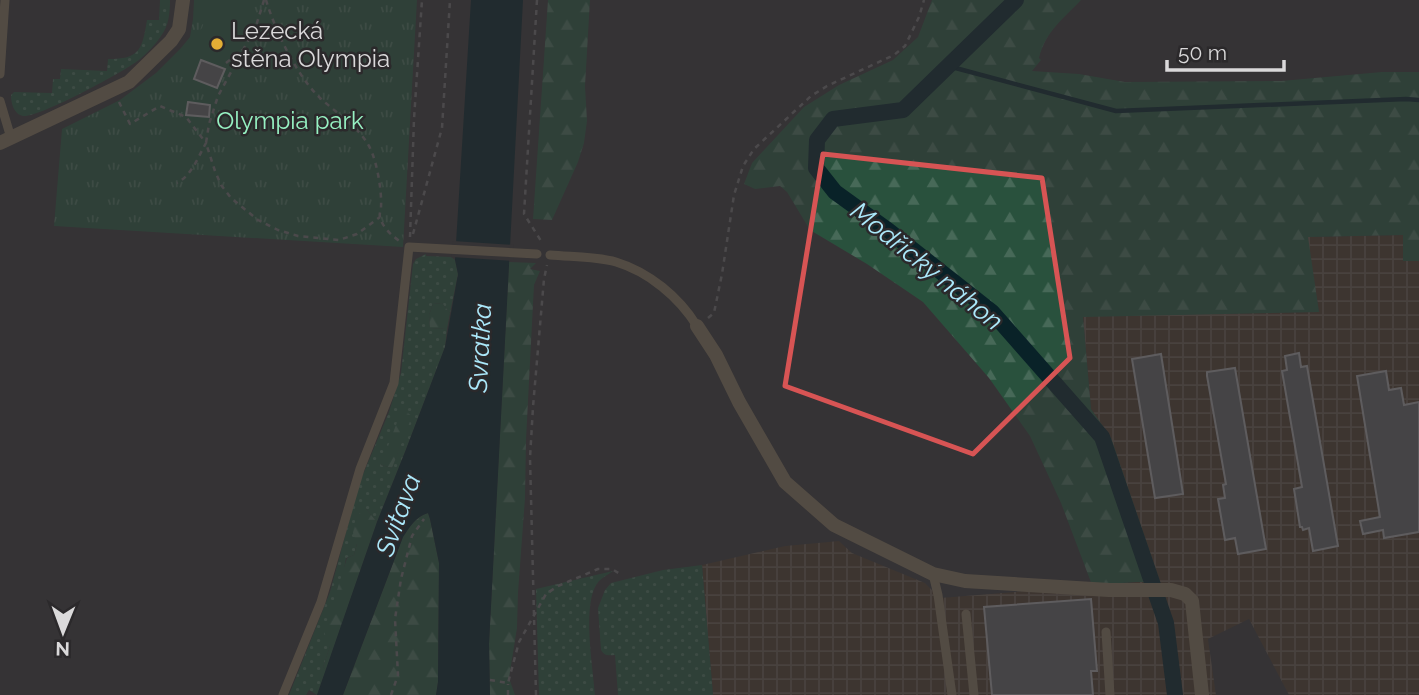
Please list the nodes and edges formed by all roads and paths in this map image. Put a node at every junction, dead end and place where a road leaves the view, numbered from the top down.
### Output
1 (5, 0) edge
2 (183, 0) edge
3 (265, 0) edge
4 (422, 0) edge
5 (450, 0) edge
6 (537, 0) edge
7 (924, 0) edge
8 (244, 47) junction
9 (226, 63) dead end
10 (0, 74) edge
11 (113, 90) junction
12 (0, 101) edge
13 (6, 141) edge
14 (206, 143) junction
15 (177, 183) dead end
16 (380, 217) junction
17 (410, 247) junction
18 (537, 254) dead end
19 (550, 255) junction
20 (697, 326) junction
21 (424, 519) dead end
22 (620, 574) dead end
23 (933, 574) junction
24 (966, 614) dead end
25 (534, 616) junction
26 (1106, 632) dead end
27 (490, 680) dead end
28 (508, 683) junction
29 (283, 695) edge
30 (391, 695) edge
31 (508, 695) edge
32 (536, 695) edge
33 (952, 695) edge
34 (974, 695) edge
35 (1111, 695) edge
36 (1202, 695) edge

1 - 10 lane
2 - 11 street
3 - 8 path
3 - 16 path
4 - 17 path
5 - 17 path
6 - 19 path
7 - 20 path
8 - 9 path
8 - 14 path
11 - 13 street
11 - 14 path
12 - 13 lane
14 - 15 path
14 - 16 path
16 - 17 path
17 - 18 lane
17 - 29 lane
19 - 20 lane
19 - 25 path
20 - 23 street
21 - 30 path
22 - 25 path
23 - 33 lane
23 - 36 street
24 - 34 lane
25 - 28 path
25 - 32 path
26 - 35 lane
27 - 28 path
28 - 31 path

